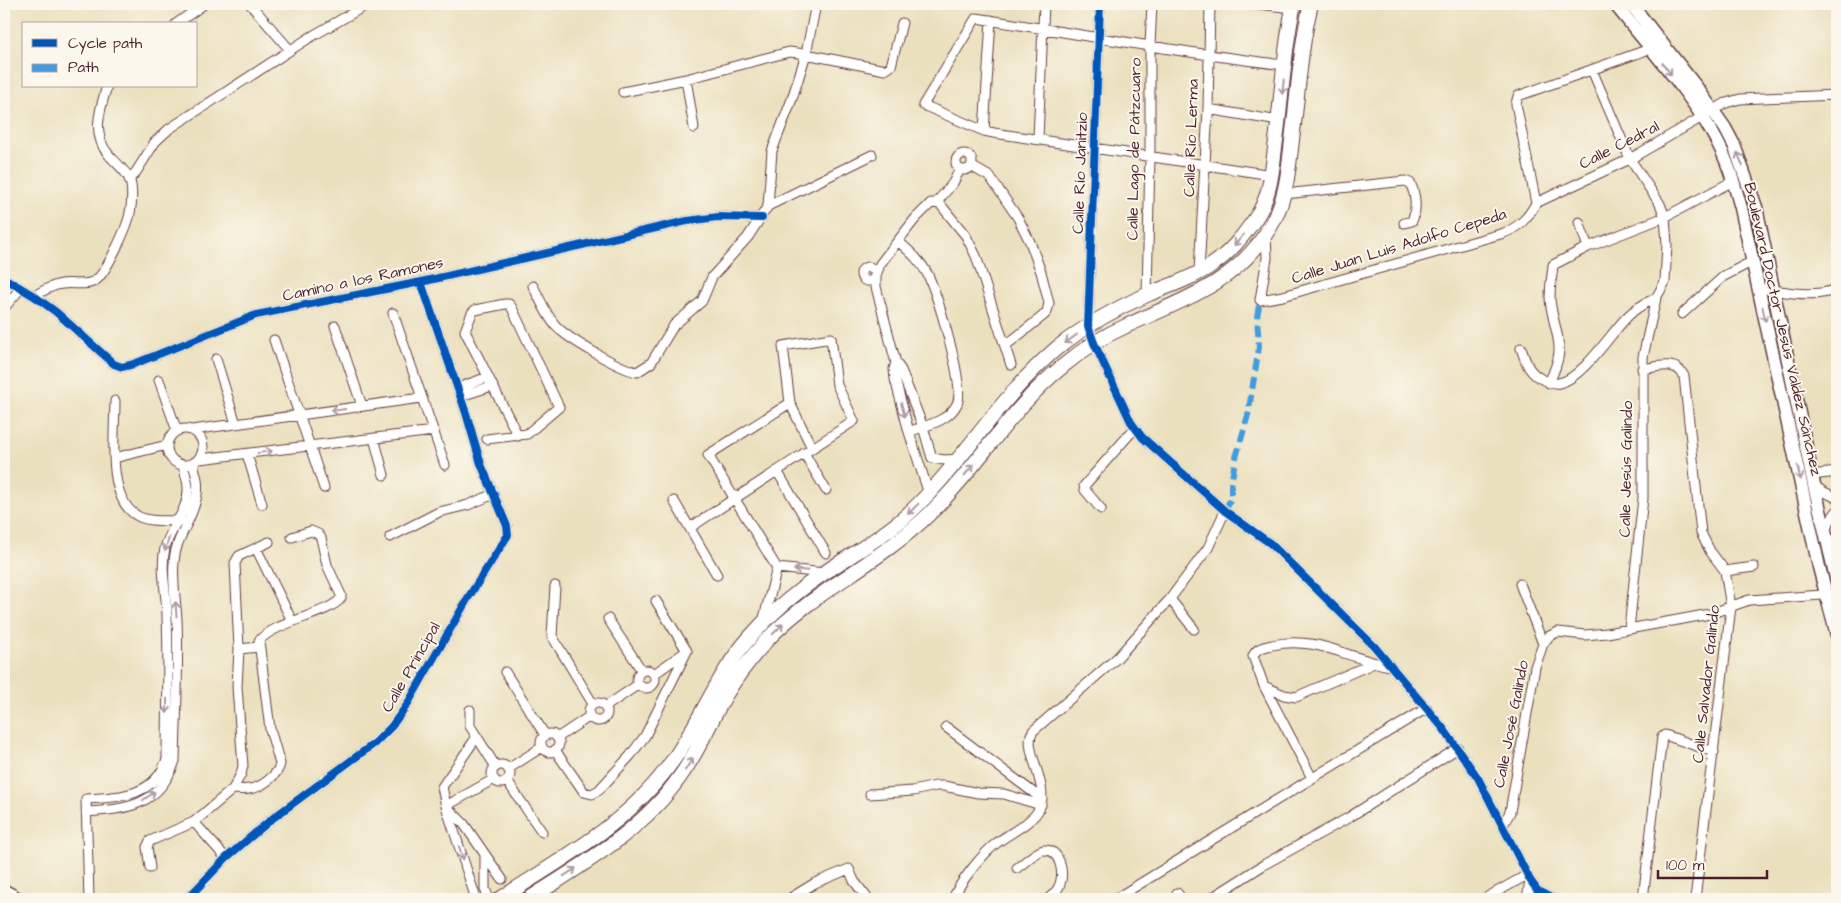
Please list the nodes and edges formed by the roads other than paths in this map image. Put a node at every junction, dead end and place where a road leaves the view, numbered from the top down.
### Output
1 (204, 4) edge
2 (250, 4) edge
3 (368, 4) edge
4 (816, 4) edge
5 (1044, 4) edge
6 (1100, 4) edge
7 (1152, 4) edge
8 (1210, 4) edge
9 (1258, 4) edge
10 (1311, 4) edge
11 (1615, 4) edge
12 (1631, 4) edge
13 (1293, 6) edge
14 (991, 20) junction
15 (179, 22) edge
16 (902, 22) dead end
17 (1043, 30) junction
18 (1100, 37) junction
19 (1663, 44) junction
20 (1150, 45) junction
21 (1650, 48) junction
22 (290, 50) junction
23 (806, 54) junction
24 (1209, 56) junction
25 (1285, 64) junction
26 (1592, 70) junction
27 (686, 79) junction
28 (106, 88) edge
29 (623, 92) dead end
30 (1837, 94) edge
31 (1208, 109) junction
32 (1708, 113) junction
33 (1279, 121) junction
34 (694, 128) dead end
35 (984, 131) junction
36 (1038, 138) junction
37 (1095, 148) junction
38 (872, 155) dead end
39 (1150, 156) junction
40 (1630, 159) junction
41 (1205, 164) junction
42 (971, 166) junction
43 (960, 170) junction
44 (1272, 175) junction
45 (129, 179) junction
46 (1734, 180) junction
47 (1285, 194) junction
48 (936, 203) junction
49 (1536, 203) junction
50 (768, 206) junction
51 (1665, 217) junction
52 (762, 218) junction
53 (1579, 222) dead end
54 (1404, 224) dead end
55 (1266, 234) junction
56 (898, 241) junction
57 (1588, 247) junction
58 (1753, 262) junction
59 (1199, 272) junction
60 (4, 278) edge
61 (421, 282) junction
62 (533, 286) dead end
63 (1758, 288) junction
64 (20, 289) junction
65 (1837, 289) edge
66 (1773, 290) junction
67 (1146, 295) junction
68 (34, 296) junction
69 (1656, 298) junction
70 (4, 308) edge
71 (393, 313) dead end
72 (1682, 314) dead end
73 (335, 326) dead end
74 (1088, 326) junction
75 (274, 340) dead end
76 (1094, 343) junction
77 (1006, 346) junction
78 (1521, 348) dead end
79 (216, 358) dead end
80 (896, 363) junction
81 (1011, 365) dead end
82 (1642, 369) junction
83 (488, 377) junction
84 (159, 380) dead end
85 (1549, 383) junction
86 (492, 386) junction
87 (459, 392) junction
88 (421, 398) junction
89 (115, 401) dead end
90 (790, 403) junction
91 (362, 406) junction
92 (299, 415) junction
93 (236, 424) junction
94 (923, 426) junction
95 (1135, 428) junction
96 (192, 430) junction
97 (177, 431) junction
98 (434, 431) junction
99 (909, 432) junction
100 (518, 436) junction
101 (374, 438) junction
102 (487, 439) dead end
103 (167, 446) junction
104 (310, 446) junction
105 (808, 451) junction
106 (247, 454) junction
107 (114, 458) junction
108 (932, 458) junction
109 (958, 458) junction
110 (196, 462) junction
111 (919, 462) junction
112 (445, 465) dead end
113 (183, 466) junction
114 (777, 471) junction
115 (1837, 472) edge
116 (384, 475) dead end
117 (1813, 480) junction
118 (324, 488) dead end
119 (826, 490) dead end
120 (494, 494) junction
121 (929, 494) junction
122 (1837, 498) edge
123 (734, 499) junction
124 (674, 501) dead end
125 (262, 504) dead end
126 (1101, 509) dead end
127 (1225, 511) junction
128 (1837, 511) edge
129 (177, 520) junction
130 (188, 521) junction
131 (691, 527) junction
132 (1826, 531) junction
133 (292, 537) dead end
134 (390, 537) dead end
135 (269, 542) dead end
136 (256, 548) junction
137 (826, 553) dead end
138 (1835, 564) edge
139 (1754, 567) dead end
140 (777, 568) junction
141 (1819, 568) junction
142 (1725, 571) junction
143 (825, 573) junction
144 (717, 575) dead end
145 (1837, 582) edge
146 (1520, 584) dead end
147 (555, 586) dead end
148 (1832, 595) edge
149 (1170, 599) junction
150 (656, 601) dead end
151 (1731, 607) junction
152 (608, 619) dead end
153 (292, 621) junction
154 (762, 624) junction
155 (1194, 629) dead end
156 (1629, 629) junction
157 (1837, 635) edge
158 (177, 641) junction
159 (167, 642) junction
160 (1543, 644) junction
161 (259, 647) junction
162 (239, 649) junction
163 (687, 651) junction
164 (1374, 663) junction
165 (1390, 666) junction
166 (642, 671) junction
167 (505, 672) dead end
168 (654, 674) junction
169 (639, 684) junction
170 (1264, 686) junction
171 (593, 704) junction
172 (605, 707) junction
173 (1427, 708) junction
174 (470, 710) dead end
175 (590, 716) junction
176 (946, 727) dead end
177 (545, 735) junction
178 (476, 738) junction
179 (557, 738) junction
180 (542, 748) junction
181 (1458, 748) junction
182 (554, 750) junction
183 (1714, 752) junction
184 (496, 767) junction
185 (508, 769) junction
186 (1312, 778) junction
187 (494, 779) junction
188 (506, 781) junction
189 (233, 789) junction
190 (870, 794) dead end
191 (124, 796) junction
192 (99, 798) junction
193 (1042, 802) junction
194 (446, 806) junction
195 (125, 808) junction
196 (100, 811) junction
197 (86, 812) junction
198 (194, 822) junction
199 (1503, 825) junction
200 (542, 832) dead end
201 (485, 856) junction
202 (226, 858) junction
203 (150, 868) dead end
204 (1018, 868) dead end
205 (1529, 878) junction
206 (502, 879) dead end
207 (4, 890) edge
208 (20, 899) edge
209 (88, 899) edge
210 (187, 899) edge
211 (476, 899) edge
212 (489, 899) edge
213 (500, 899) edge
214 (529, 899) edge
215 (789, 899) edge
216 (868, 899) edge
217 (954, 899) edge
218 (1048, 899) edge
219 (1115, 899) edge
220 (1210, 899) edge
221 (1484, 899) edge
222 (1527, 899) edge
223 (1553, 899) edge
224 (1642, 899) edge
225 (1695, 899) edge

1 - 15 street
2 - 22 street
3 - 22 street
4 - 23 street
5 - 17 street
6 - 18 street, Calle Río Janitzio
7 - 20 street, Calle Lago de Pátzcuaro
8 - 24 street, Calle Río Lerma
9 - 13 street
10 - 47 main road
11 - 21 main road, Boulevard Doctor Jesús Valdez Sánchez
12 - 19 main road, Boulevard Doctor Jesús Valdez Sánchez
13 - 25 main road
14 - 17 street
14 - 35 street
14 - 35 street
16 - 23 street
17 - 18 street
17 - 36 street
18 - 20 street
18 - 37 street, Calle Río Janitzio
19 - 21 street
19 - 32 main road, Boulevard Doctor Jesús Valdez Sánchez
20 - 24 street
20 - 39 street, Calle Lago de Pátzcuaro
21 - 26 street
21 -> 32 main road, Boulevard Doctor Jesús Valdez Sánchez
22 - 45 street
23 - 27 street
23 - 50 street
24 - 25 street
24 - 31 street, Calle Río Lerma
25 -> 33 main road
26 - 40 street
26 - 49 street
27 - 29 street
27 - 34 street
28 - 45 street
30 - 32 street, Calle Cedral
31 - 33 street
31 - 41 street, Calle Río Lerma
32 - 40 street, Calle Cedral
32 - 46 main road, Boulevard Doctor Jesús Valdez Sánchez
66 -> 32 main road, Boulevard Doctor Jesús Valdez Sánchez
33 - 44 main road
35 - 36 street
36 - 37 street
37 - 39 street
37 - 74 street, Calle Río Janitzio
38 - 50 street
39 - 41 street
39 - 67 street, Calle Lago de Pátzcuaro
40 - 49 street, Calle Cedral
40 - 51 street
41 - 44 street
41 - 59 street, Calle Río Lerma
42 - 43 street
42 - 43 street
42 - 77 street
43 - 48 street
44 -> 59 main road
45 - 68 street
46 - 51 street
46 - 58 main road, Boulevard Doctor Jesús Valdez Sánchez
47 - 54 street
47 - 55 main road
48 - 56 street
48 - 77 street
49 - 55 street, Calle Juan Luis Adolfo Cepeda
50 - 52 street
51 - 57 street
51 - 69 street, Calle Jesús Galindo
52 - 61 street, Camino a los Ramones
52 - 62 street
53 - 57 street
55 - 76 main road
56 - 80 street
56 - 94 street
57 - 85 street
58 - 63 main road, Boulevard Doctor Jesús Valdez Sánchez
58 - 72 street
59 - 67 main road
60 - 64 street, Camino a los Ramones
61 - 68 street, Camino a los Ramones
61 - 87 street, Calle Principal
63 - 66 street
63 -> 141 main road, Boulevard Doctor Jesús Valdez Sánchez
64 - 68 street, Camino a los Ramones
64 - 70 street
65 - 66 street
66 - 117 main road, Boulevard Doctor Jesús Valdez Sánchez
67 - 74 main road
69 - 82 street, Calle Jesús Galindo
69 - 85 street
71 - 88 street
73 - 91 street
74 - 76 street, Calle Río Janitzio
74 -> 109 main road
75 - 92 street
76 - 95 street, Calle Río Janitzio
214 -> 76 main road
77 - 81 street
78 - 85 street
79 - 93 street
80 - 94 street
80 -> 99 street
82 - 142 street, Calle Salvador Galindo
82 - 156 street, Calle Jesús Galindo
83 - 86 street
83 - 87 street
83 - 100 street
84 - 97 street
86 - 87 street
86 - 100 street
87 - 120 street, Calle Principal
88 - 91 street
88 - 98 street
89 - 107 street
90 - 105 street
90 - 105 street
90 - 123 street
91 -> 92 street
92 - 93 street
92 - 104 street
93 - 96 street
94 - 99 street
94 - 108 street
95 - 126 street
95 - 127 street, Calle Río Janitzio
96 - 97 street
96 - 110 street
97 - 103 street
98 - 101 street
98 - 112 street
99 - 111 street
100 - 102 street
101 - 104 street
101 - 116 street
103 - 107 street
103 - 113 street
106 -> 104 street
104 - 118 street
105 - 114 street
105 - 119 street
106 - 110 street
106 - 125 street
107 - 129 street
108 - 109 street
108 - 111 street
109 - 121 main road
110 - 113 street
110 - 130 street
111 - 121 street
113 - 129 street
114 - 123 street
114 - 137 street
115 - 117 street
117 - 122 street
117 - 132 main road, Boulevard Doctor Jesús Valdez Sánchez
120 - 134 street
120 - 202 street, Calle Principal
121 -> 143 main road
123 - 131 street
123 - 140 street
124 - 131 street
127 - 149 street
127 - 165 street, Calle Río Janitzio
128 - 132 street
129 - 130 street
129 -> 159 street
158 -> 130 street
131 - 144 street
132 - 138 main road, Boulevard Doctor Jesús Valdez Sánchez
133 - 153 street
135 - 136 street
136 - 153 street
136 - 162 street
138 - 141 street
138 - 145 main road, Boulevard Doctor Jesús Valdez Sánchez
139 - 142 street
143 -> 140 street
140 - 154 street
141 - 148 main road, Boulevard Doctor Jesús Valdez Sánchez
142 - 151 street, Calle Salvador Galindo
143 - 154 main road
146 - 160 street
147 - 171 street
148 - 151 street, Calle José Galindo
148 - 157 main road, Boulevard Doctor Jesús Valdez Sánchez
149 - 155 street
149 - 193 street
150 - 163 street
151 - 156 street, Calle José Galindo
151 - 183 street, Calle Salvador Galindo
152 - 166 street
153 - 161 street
154 - 213 main road
156 - 160 street, Calle José Galindo
158 - 159 street
195 -> 158 street
159 -> 191 street
160 - 199 street, Calle José Galindo
161 - 162 street
161 - 189 street
162 - 189 street
163 - 168 street
163 - 182 street
164 - 165 street
164 - 170 street
164 - 170 street
165 - 173 street, Calle Río Janitzio
166 - 168 street
166 - 169 street
167 - 177 street
168 - 169 street
169 - 172 street
170 - 186 street
171 - 172 street
171 - 175 street
172 - 175 street
173 - 181 street, Calle Río Janitzio
173 - 186 street
174 - 178 street
175 - 179 street
176 - 193 street
177 - 179 street
177 - 180 street
178 - 184 street
178 - 194 street
179 - 182 street
180 - 182 street
180 - 185 street
181 - 199 street, Calle Río Janitzio
181 - 220 street
183 - 224 street
183 - 225 street, Calle Salvador Galindo
184 - 185 street
184 - 187 street
185 - 188 street
186 - 219 street
187 - 188 street
187 - 194 street
188 - 200 street
189 - 198 street
190 - 193 street
191 - 192 street
191 - 195 street
192 - 196 street
192 - 197 street
193 - 217 street
194 - 201 street
194 -> 211 street
195 - 196 street
196 - 197 street
197 - 209 street
198 - 202 street
198 - 203 street
199 - 205 street, Calle Río Janitzio
201 - 206 street
201 - 212 street
202 - 210 street, Calle Principal
204 - 218 street
205 - 221 street
205 - 222 street
205 - 223 street
207 - 208 street
215 - 216 street

